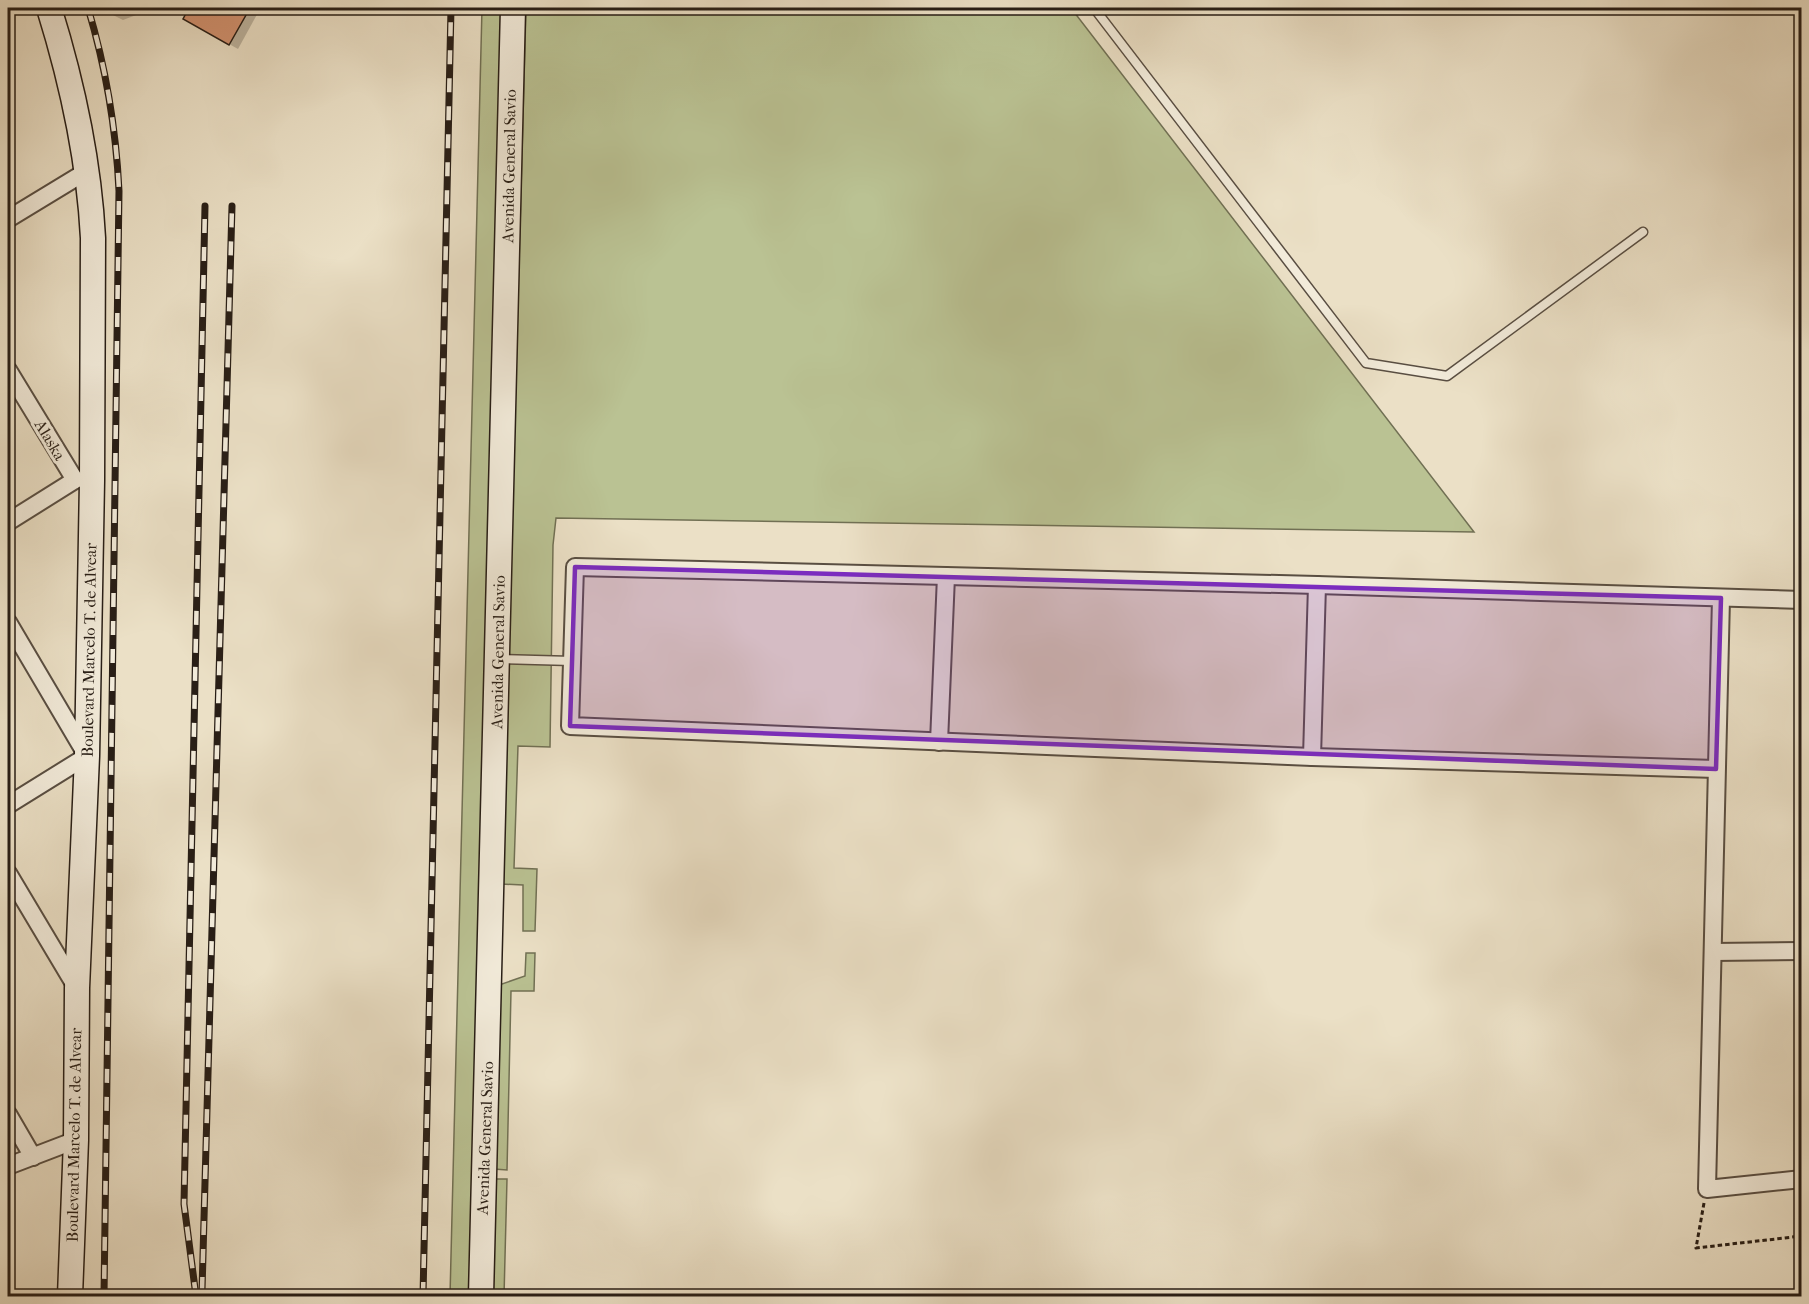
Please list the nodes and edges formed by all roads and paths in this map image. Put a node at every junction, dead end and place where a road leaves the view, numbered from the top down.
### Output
1 (49, 8) edge
2 (513, 8) edge
3 (1094, 8) edge
4 (87, 171) junction
5 (8, 219) edge
6 (1643, 232) dead end
7 (8, 370) edge
8 (83, 481) junction
9 (8, 522) edge
10 (946, 576) junction
11 (1317, 585) junction
12 (1721, 598) junction
13 (1802, 600) edge
14 (8, 622) edge
15 (498, 659) junction
16 (572, 661) junction
17 (939, 742) junction
18 (87, 756) junction
19 (1312, 757) junction
20 (1716, 769) junction
21 (8, 805) edge
22 (8, 873) edge
23 (1802, 951) edge
24 (1713, 952) junction
25 (77, 987) junction
26 (8, 1114) edge
27 (76, 1140) junction
28 (33, 1157) junction
29 (8, 1166) edge
30 (1802, 1179) edge
31 (1707, 1190) junction
32 (1802, 1236) edge
33 (70, 1296) edge
34 (481, 1296) edge

1 - 4 main road, Boulevard Marcelo T. de Alvear
2 - 15 main road, Avenida General Savio
3 - 6 lane
4 - 5 street
4 - 8 main road, Boulevard Marcelo T. de Alvear
7 - 8 street, Alaska
8 - 9 street
8 - 18 main road, Boulevard Marcelo T. de Alvear
10 - 11 street
10 - 16 street
10 - 17 street
11 - 12 street
11 - 19 street
12 - 13 street
12 - 20 street
14 - 18 street
15 - 16 lane
15 - 34 main road, Avenida General Savio
16 - 17 street
17 - 19 street
18 - 21 street
18 - 25 main road, Boulevard Marcelo T. de Alvear
19 - 20 street
20 - 24 street
22 - 25 street
23 - 24 street
24 - 31 street
25 - 27 main road, Boulevard Marcelo T. de Alvear
26 - 28 street
27 - 28 street
27 - 33 main road, Boulevard Marcelo T. de Alvear
28 - 29 street
30 - 31 street
31 - 32 path

